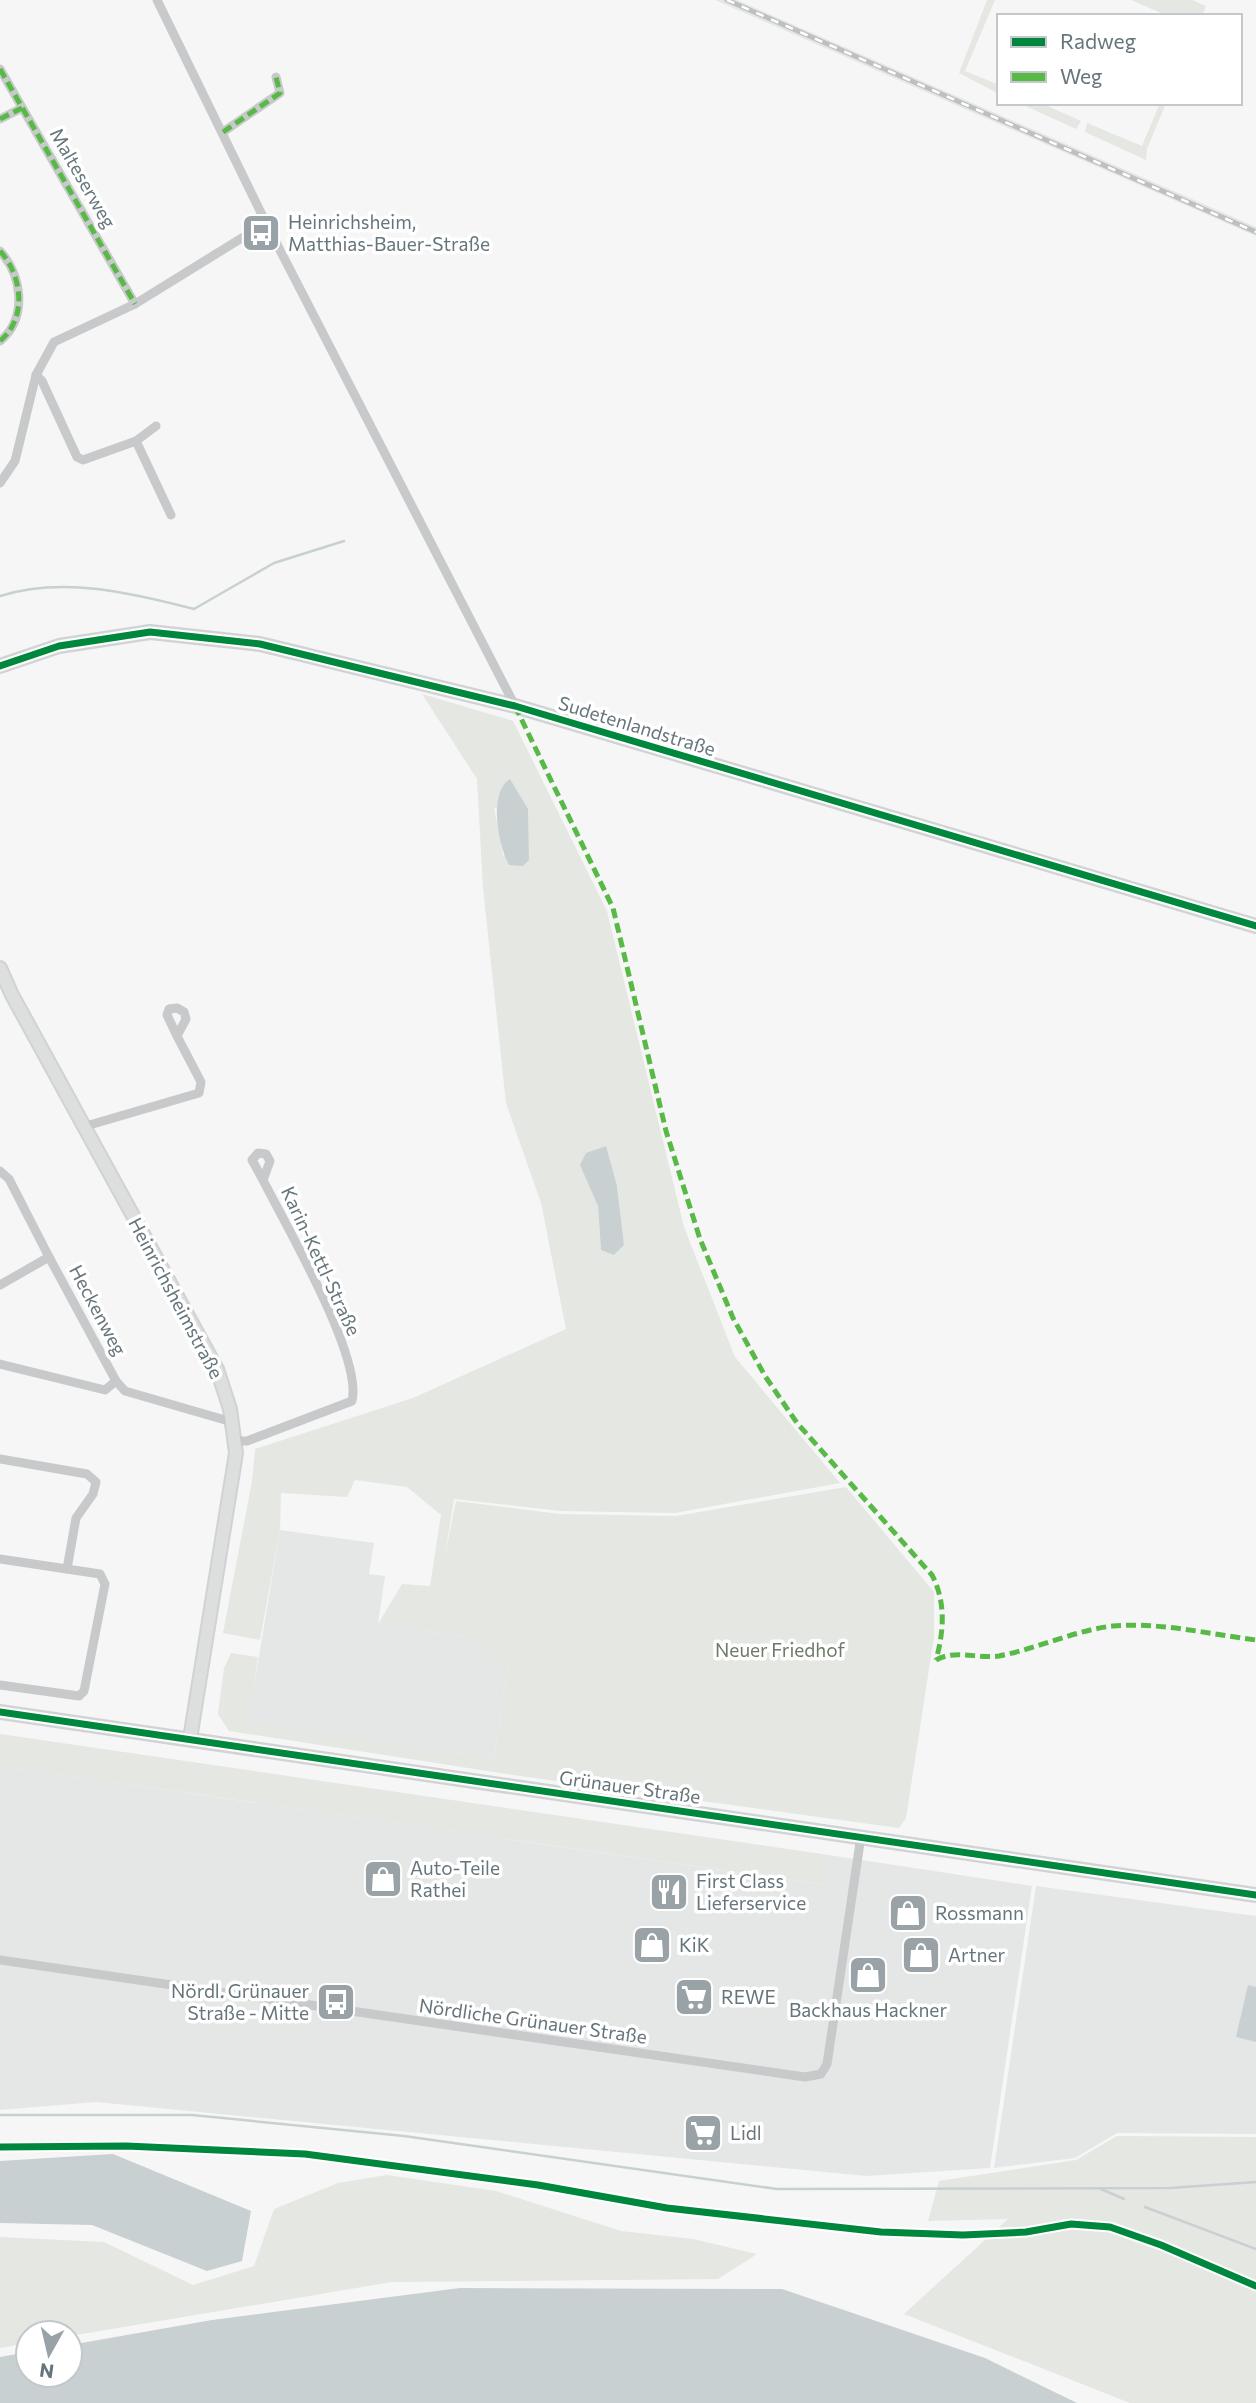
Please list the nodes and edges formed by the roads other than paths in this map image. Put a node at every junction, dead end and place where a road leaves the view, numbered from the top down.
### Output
1 (157, 0) edge
2 (0, 69) edge
3 (276, 77) dead end
4 (22, 108) junction
5 (0, 119) edge
6 (223, 131) junction
7 (266, 223) junction
8 (0, 251) edge
9 (135, 304) junction
10 (0, 341) edge
11 (36, 375) junction
12 (156, 426) dead end
13 (136, 442) junction
14 (0, 483) edge
15 (171, 515) dead end
16 (0, 666) edge
17 (515, 706) junction
18 (1256, 926) edge
19 (0, 968) edge
20 (177, 1036) dead end
21 (86, 1126) junction
22 (0, 1171) edge
23 (263, 1180) dead end
24 (49, 1257) junction
25 (0, 1285) edge
26 (0, 1364) edge
27 (116, 1381) junction
28 (232, 1422) junction
29 (236, 1441) junction
30 (0, 1459) edge
31 (0, 1559) edge
32 (67, 1569) junction
33 (0, 1685) edge
34 (0, 1712) edge
35 (190, 1739) junction
36 (861, 1836) junction
37 (1256, 1895) edge
38 (0, 1960) edge

1 - 6 street
2 - 4 street, Malteserweg
3 - 6 street
4 - 5 street
4 - 9 street, Malteserweg
6 - 7 street
7 - 9 street
7 - 17 street
8 - 10 street
9 - 11 street
11 - 13 street
11 - 14 street
12 - 13 street
13 - 15 street
16 - 17 street, Sudetenlandstraße
17 - 18 street, Sudetenlandstraße
19 - 21 street, Heinrichsheimstraße
20 - 21 street
21 - 28 street, Heinrichsheimstraße
22 - 24 street, Heckenweg
23 - 29 street, Karin-Kettl-Straße
24 - 25 street, Heckenweg
24 - 27 street, Heckenweg
26 - 27 street, Heckenweg
27 - 28 street, Heckenweg
28 - 29 street, Heinrichsheimstraße
29 - 35 street, Heinrichsheimstraße
30 - 32 street
31 - 32 street
32 - 33 street
34 - 35 street, Grünauer Straße
35 - 36 street, Grünauer Straße
36 - 37 street, Grünauer Straße
36 - 38 street, Nördliche Grünauer Straße

